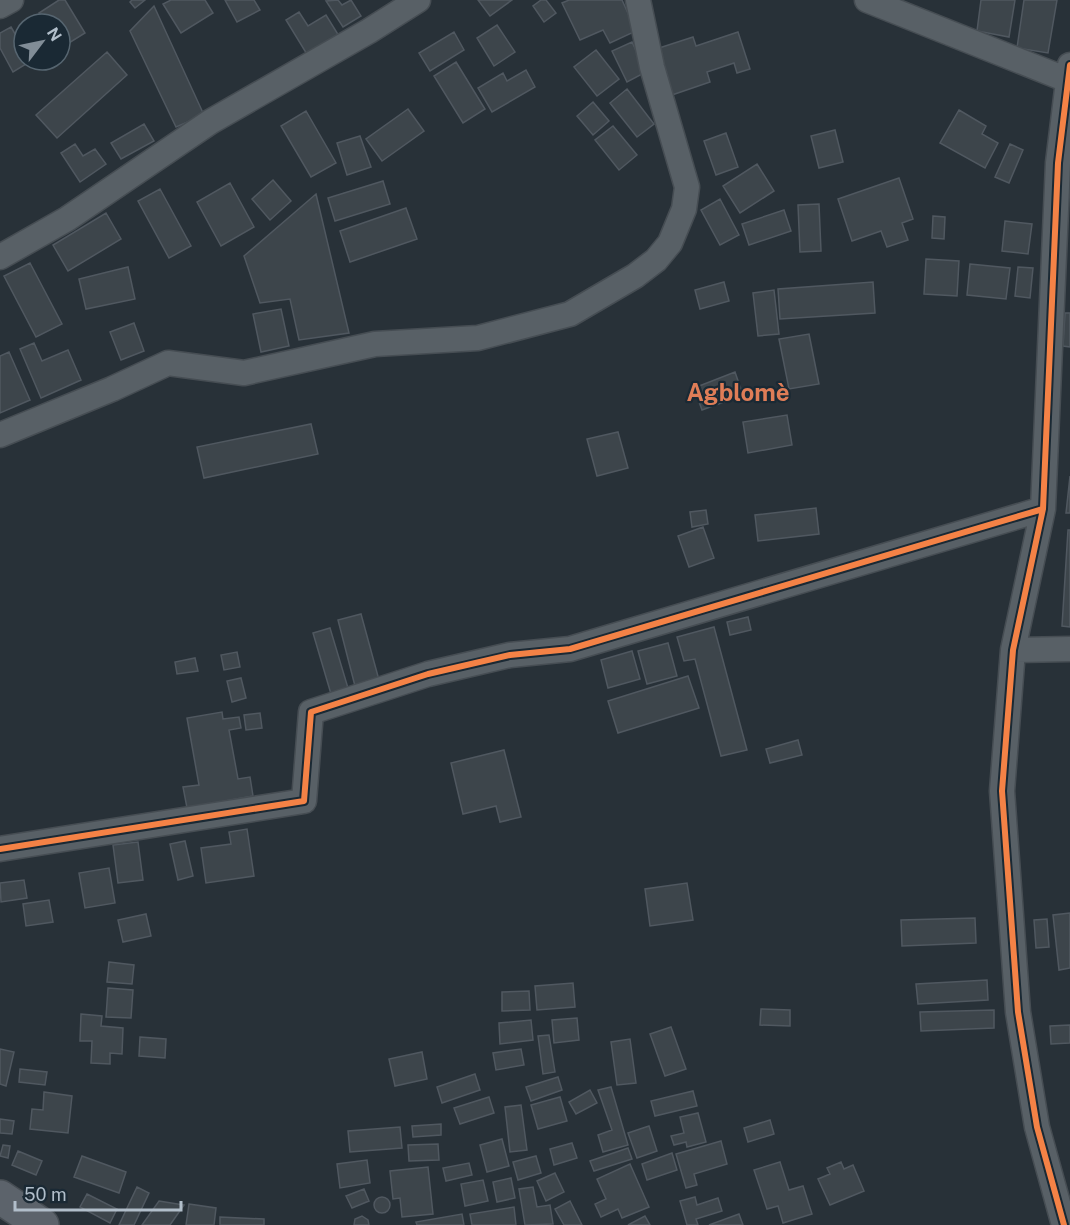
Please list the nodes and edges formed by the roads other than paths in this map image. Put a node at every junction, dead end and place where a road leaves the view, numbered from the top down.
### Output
1 (11, 0) edge
2 (418, 0) edge
3 (638, 0) edge
4 (867, 0) edge
5 (0, 6) edge
6 (1069, 75) edge
7 (0, 257) edge
8 (0, 435) edge
9 (1043, 508) junction
10 (1070, 649) edge
11 (1014, 650) junction
12 (0, 849) edge
13 (0, 1197) edge
14 (42, 1225) edge
15 (1064, 1225) edge

1 - 5 street
2 - 7 street
3 - 8 street
4 - 6 street
6 - 9 street
9 - 11 street
9 - 12 street
10 - 11 street
11 - 15 street
13 - 14 street

